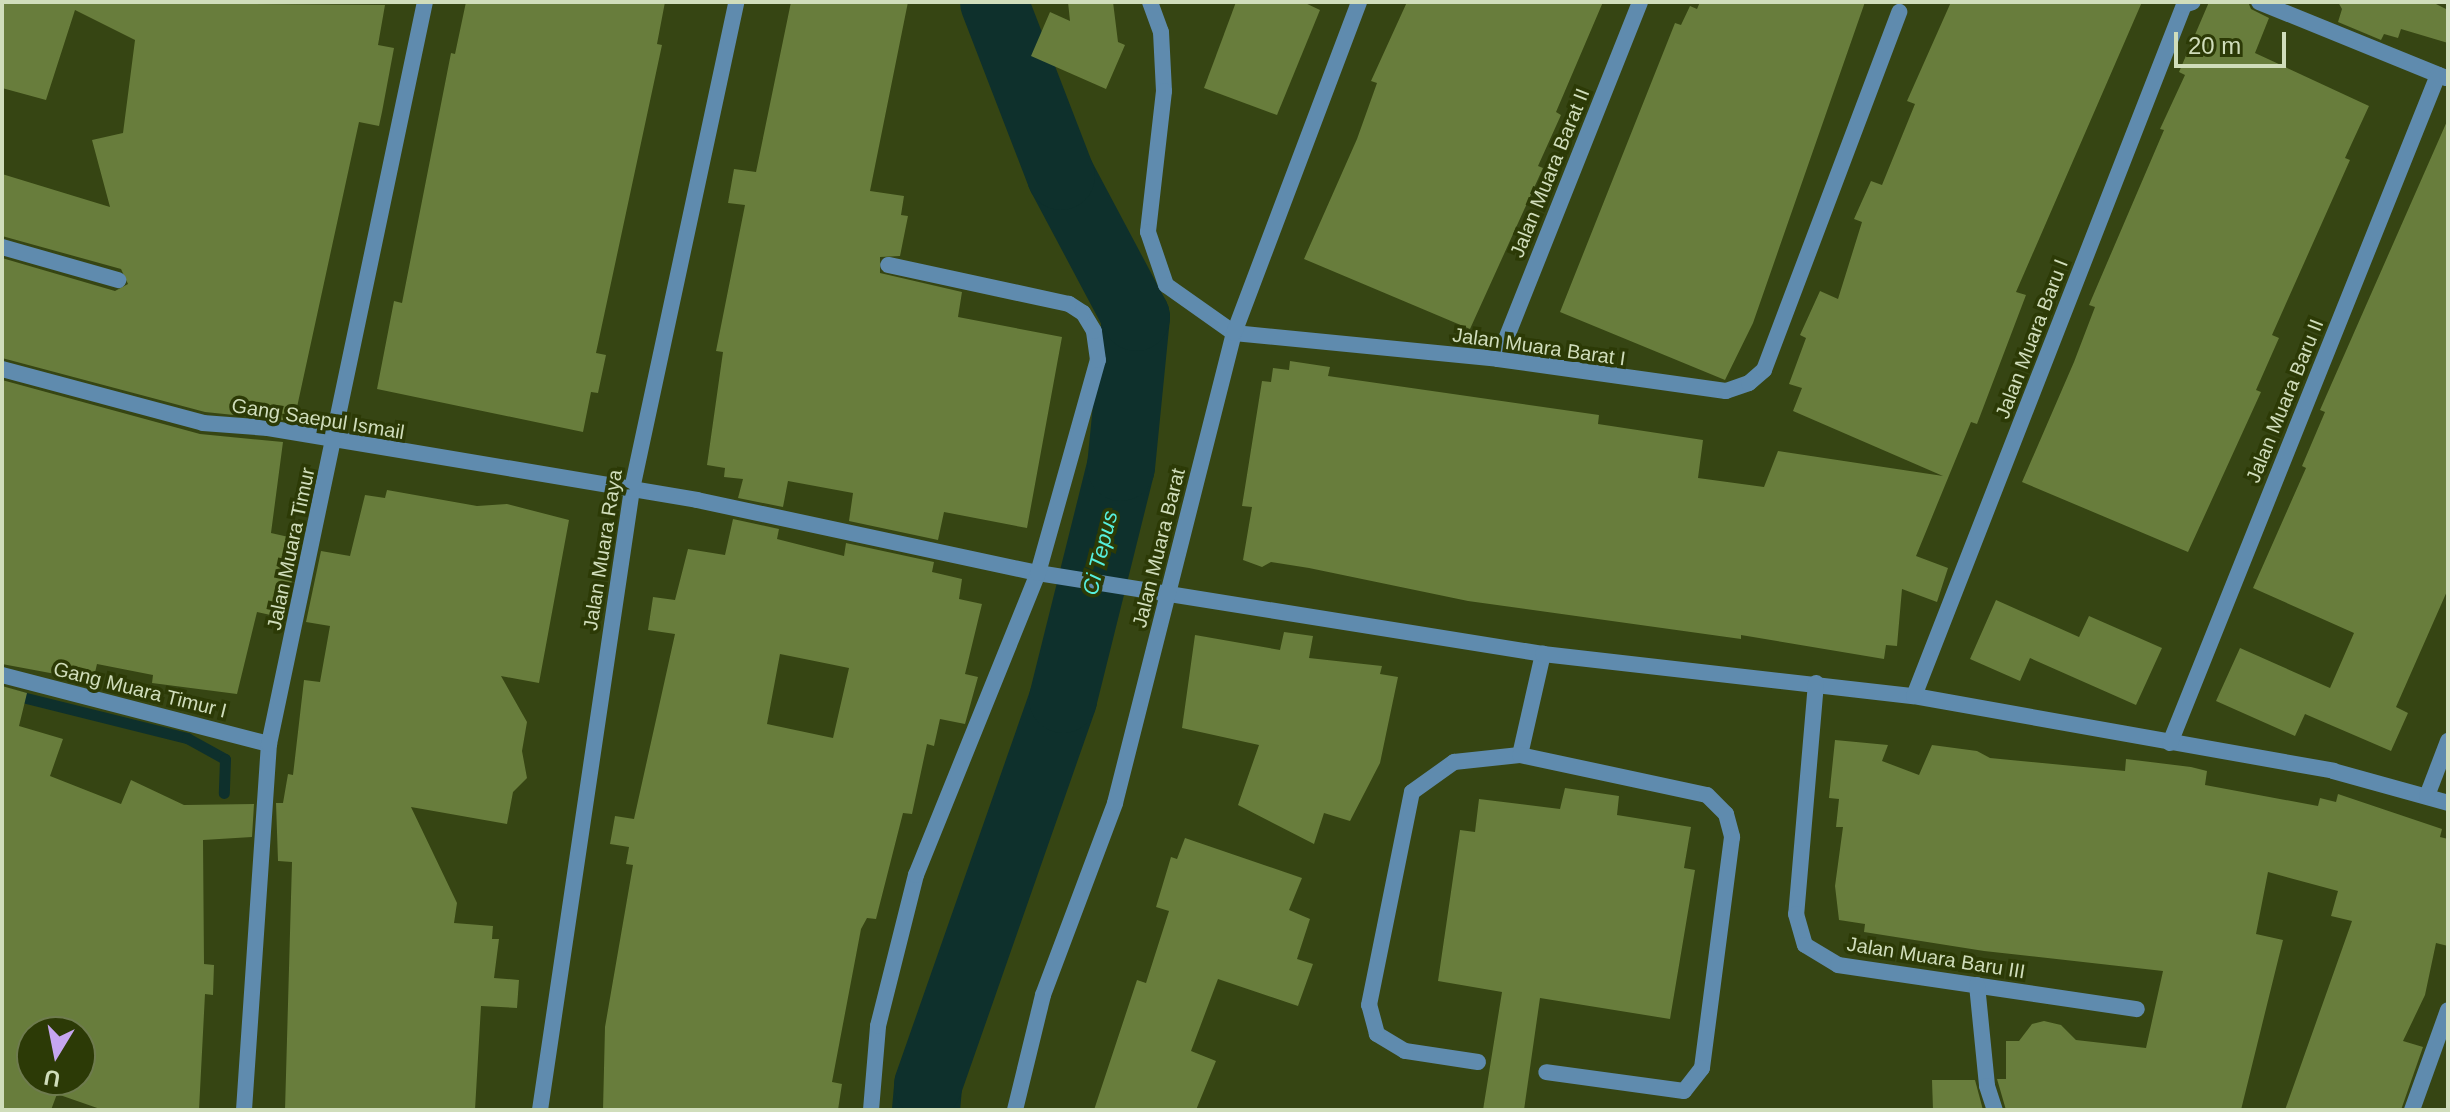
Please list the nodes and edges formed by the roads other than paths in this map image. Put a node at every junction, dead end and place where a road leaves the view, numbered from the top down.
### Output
1 (425, 2) edge
2 (736, 2) edge
3 (1150, 2) edge
4 (1359, 2) edge
5 (1640, 2) edge
6 (2193, 2) edge
7 (2259, 2) edge
8 (1899, 12) dead end
9 (2443, 77) edge
10 (2, 247) edge
11 (888, 265) dead end
12 (118, 280) dead end
13 (1234, 333) junction
14 (1498, 359) junction
15 (2, 369) edge
16 (334, 441) junction
17 (632, 489) junction
18 (1038, 573) junction
19 (1168, 596) junction
20 (1543, 654) junction
21 (2, 675) edge
22 (1816, 683) junction
23 (1914, 696) junction
24 (2448, 741) edge
25 (2170, 743) junction
26 (269, 744) junction
27 (1520, 755) junction
28 (2427, 796) junction
29 (2448, 803) edge
30 (1977, 985) junction
31 (2137, 1009) dead end
32 (2448, 1010) edge
33 (1478, 1062) dead end
34 (1546, 1072) dead end
35 (244, 1110) edge
36 (540, 1110) edge
37 (871, 1110) edge
38 (1015, 1110) edge
39 (1995, 1110) edge
40 (2412, 1110) edge

1 - 16 street, Jalan Muara Timur
2 - 17 street, Jalan Muara Raya
3 - 13 street
4 - 13 street, Jalan Muara Barat
5 - 14 street, Jalan Muara Barat II
6 - 23 street, Jalan Muara Baru I
7 - 9 street
8 - 14 street, Jalan Muara Barat I
9 - 25 street, Jalan Muara Baru II
10 - 12 street
11 - 18 street
13 - 14 street, Jalan Muara Barat I
13 - 19 street, Jalan Muara Barat
15 - 16 street, Gang Saepul Ismail
16 - 17 street, Gang Saepul Ismail
16 - 26 street, Jalan Muara Timur
17 - 18 street, Gang Saepul Ismail
17 - 36 street, Jalan Muara Raya
18 - 19 street, Gang Saepul Ismail
18 - 37 street
19 - 20 street, Gang Saepul Ismail
19 - 38 street, Jalan Muara Barat
20 - 22 street, Gang Saepul Ismail
20 - 27 street
21 - 26 street, Gang Muara Timur I
22 - 23 street, Gang Saepul Ismail
22 - 30 street, Jalan Muara Baru III
23 - 25 street, Gang Saepul Ismail
24 - 28 street
25 - 28 street, Gang Saepul Ismail
26 - 35 street, Jalan Muara Timur
27 - 33 street
27 - 34 street
28 - 29 street, Gang Saepul Ismail
30 - 31 street, Jalan Muara Baru III
30 - 39 street
32 - 40 street

